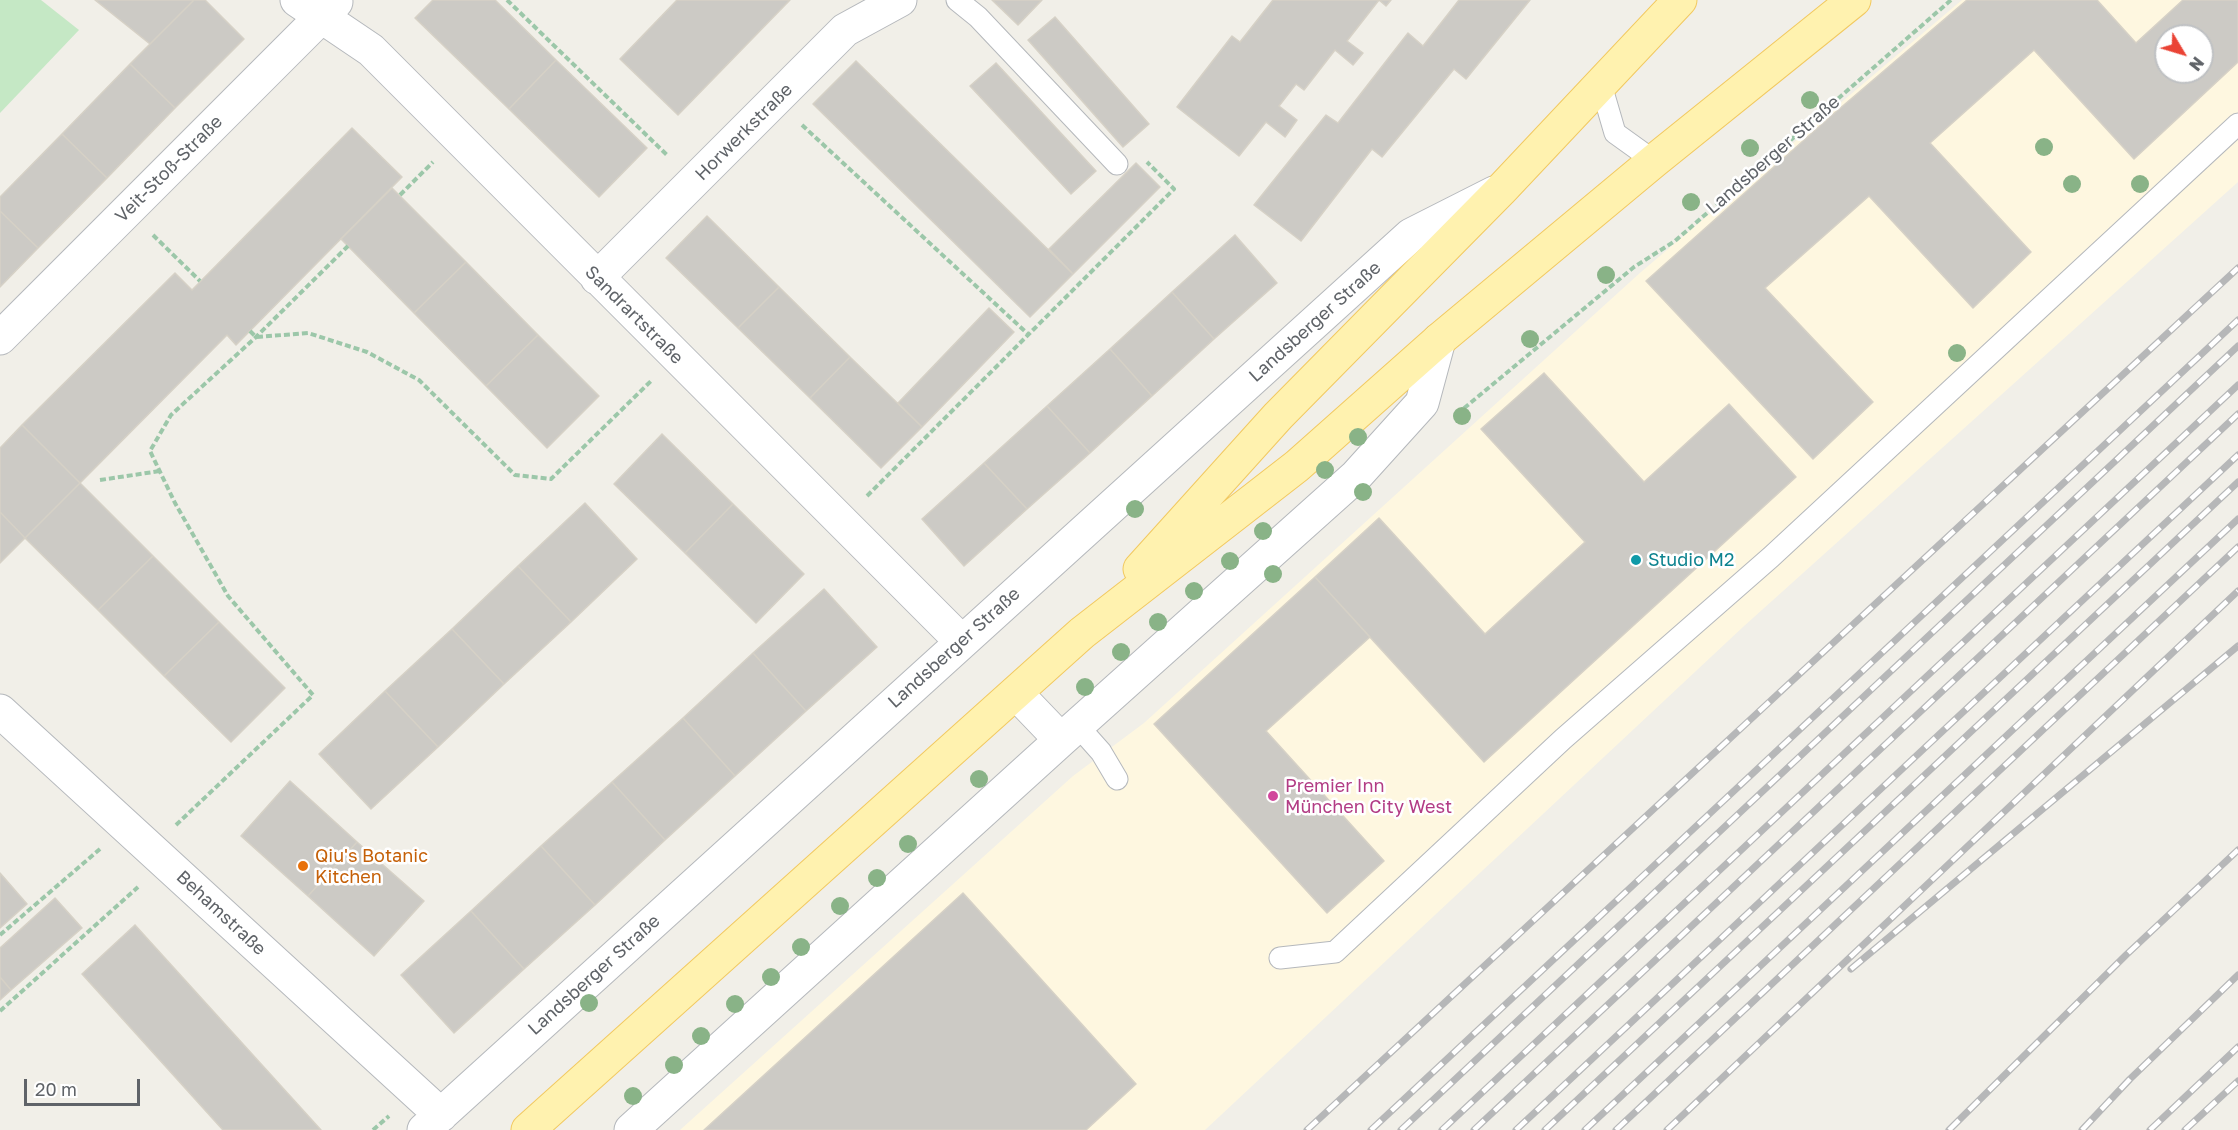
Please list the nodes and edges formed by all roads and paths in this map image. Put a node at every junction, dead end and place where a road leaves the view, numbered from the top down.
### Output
1 (507, 0) edge
2 (900, 0) edge
3 (957, 0) edge
4 (1680, 0) edge
5 (1854, 0) edge
6 (1951, 0) edge
7 (319, 5) edge
8 (1601, 86) junction
9 (775, 100) junction
10 (2238, 124) edge
11 (458, 137) junction
12 (1654, 161) junction
13 (1117, 164) joint
14 (695, 181) junction
15 (1501, 190) junction
16 (400, 195) dead end
17 (128, 210) junction
18 (348, 246) dead end
19 (597, 278) junction
20 (200, 281) dead end
21 (250, 331) dead end
22 (1029, 335) junction
23 (256, 337) junction
24 (0, 338) edge
25 (1440, 340) junction
26 (675, 357) junction
27 (1452, 419) dead end
28 (160, 471) junction
29 (100, 480) dead end
30 (841, 522) junction
31 (1082, 633) junction
32 (961, 641) junction
33 (1016, 693) junction
34 (0, 711) edge
35 (1069, 732) junction
36 (1117, 779) dead end
37 (125, 827) junction
38 (158, 855) junction
39 (0, 935) edge
40 (1280, 958) dead end
41 (0, 1011) edge
42 (432, 1122) edge
43 (528, 1130) edge
44 (631, 1130) edge

1 - 14 path
2 - 9 street, Horwerkstraße
3 - 13 lane
4 - 8 main road, Landsberger Straße
5 - 12 main road, Landsberger Straße
6 - 27 path, Landsberger Straße
7 - 11 street, Sandrartstraße
7 - 17 street, Veit-Stoß-Straße
8 - 12 lane
8 - 15 main road, Landsberger Straße
9 - 14 street, Horwerkstraße
9 - 22 path
10 - 40 lane
11 - 16 path
11 - 19 street, Sandrartstraße
12 - 25 main road, Landsberger Straße
13 - 22 path
14 - 19 street, Horwerkstraße
15 - 31 main road, Landsberger Straße
15 - 32 street, Landsberger Straße
17 - 20 path
17 - 24 street, Veit-Stoß-Straße
18 - 23 path
19 - 26 street, Sandrartstraße
21 - 23 path
22 - 30 path
23 - 26 path
23 - 28 path
25 - 31 main road, Landsberger Straße
25 - 35 street
26 - 30 street, Sandrartstraße
28 - 29 path
28 - 38 path
30 - 32 street, Sandrartstraße
31 - 33 main road, Landsberger Straße
32 - 42 street, Landsberger Straße
33 - 35 street
33 - 43 main road, Landsberger Straße
34 - 37 street, Behamstraße
35 - 36 lane
35 - 44 street
37 - 38 street, Behamstraße
37 - 39 path
38 - 41 path
38 - 42 street, Behamstraße

